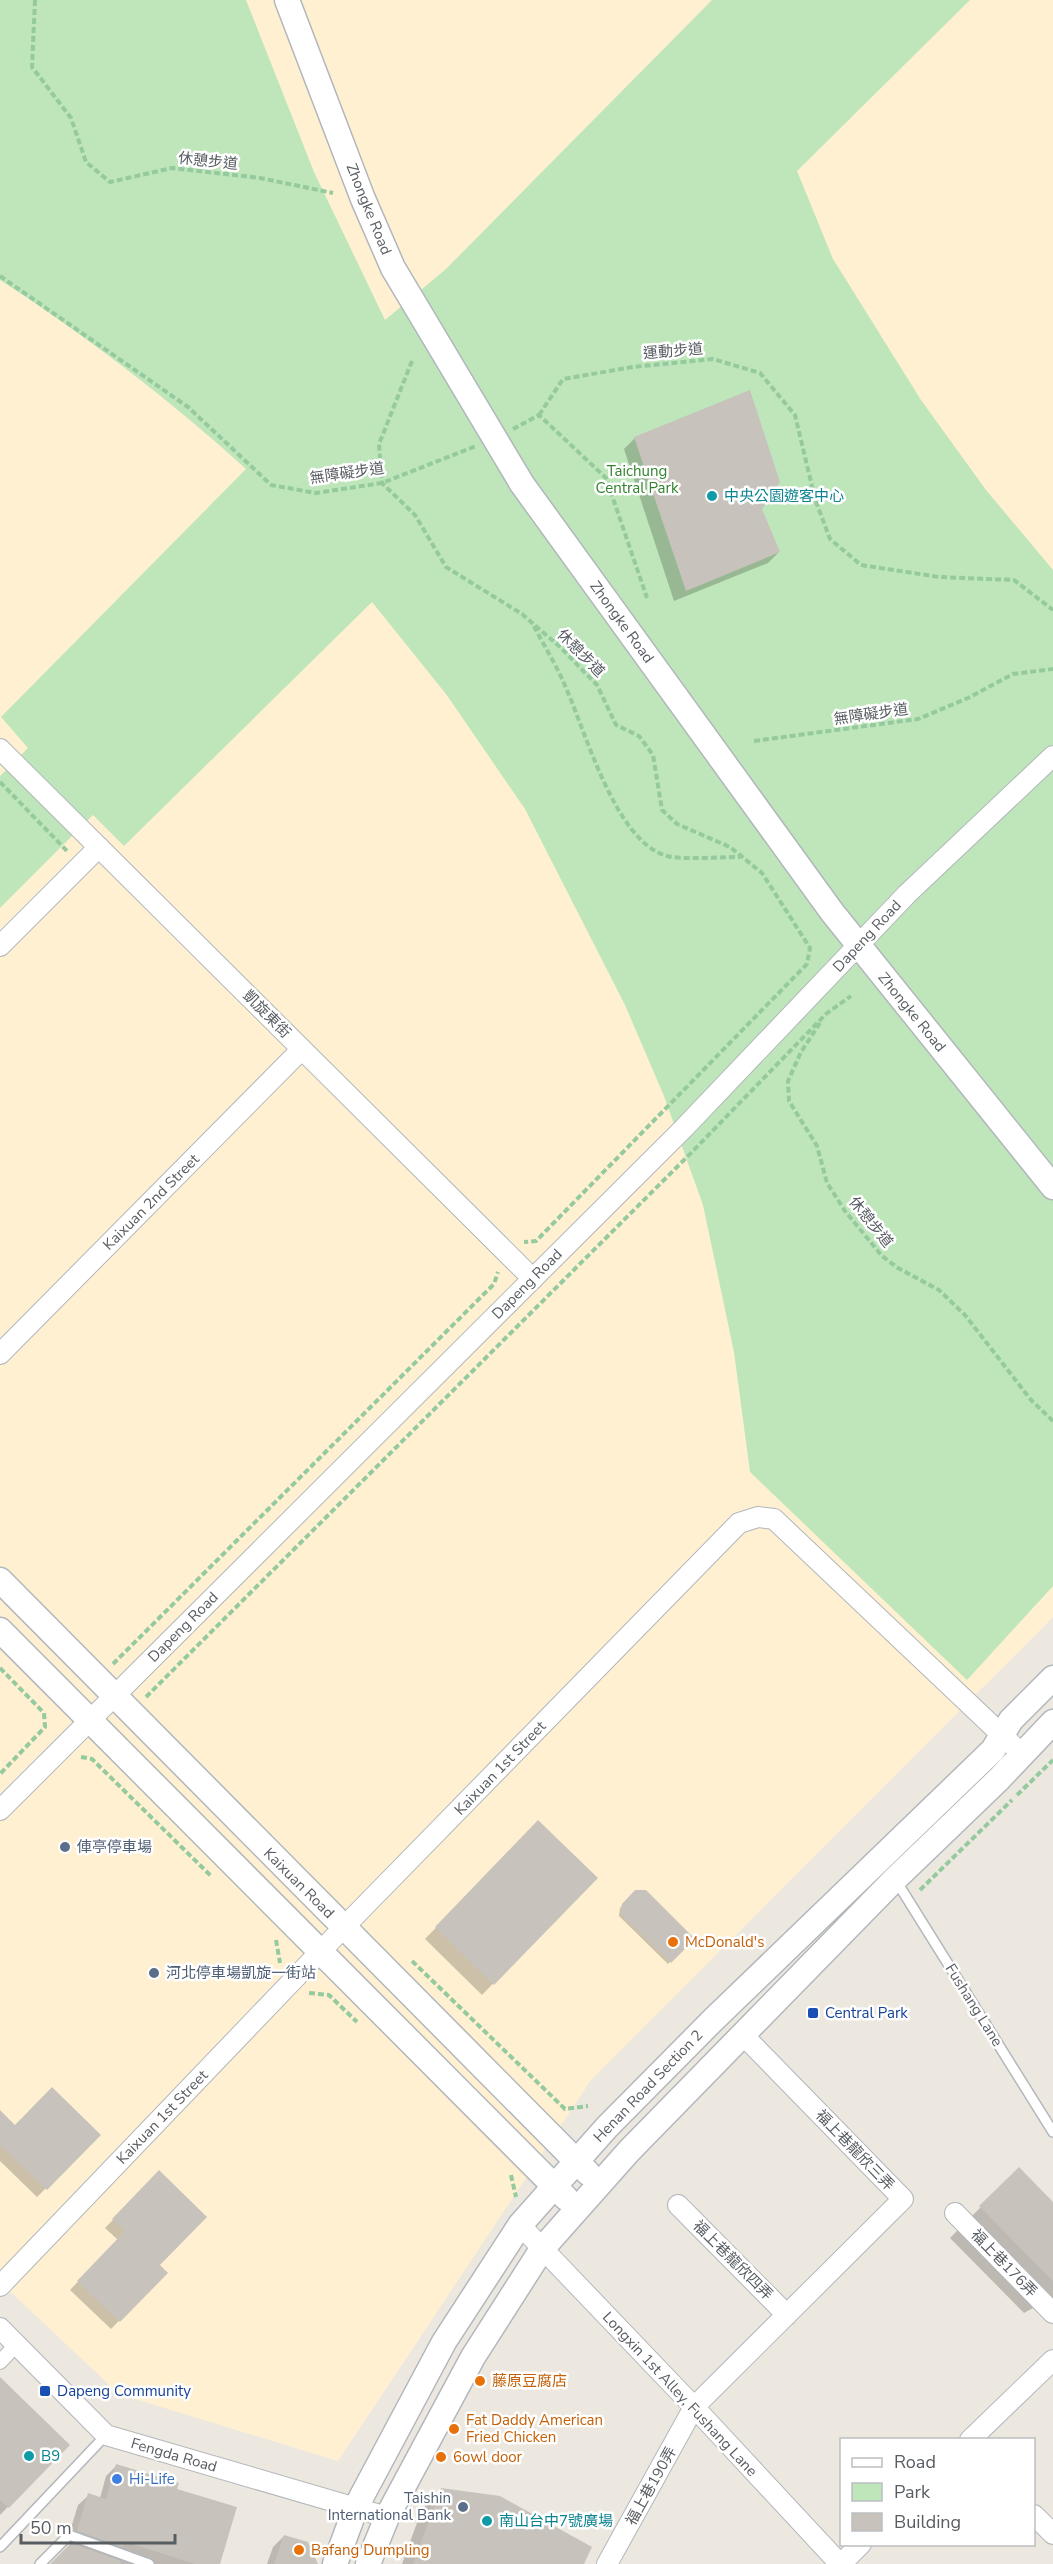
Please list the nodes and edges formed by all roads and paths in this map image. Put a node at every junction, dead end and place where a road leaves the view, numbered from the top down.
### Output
1 (35, 0) edge
2 (287, 0) edge
3 (333, 192) dead end
4 (0, 276) edge
5 (412, 361) dead end
6 (538, 414) junction
7 (495, 439) junction
8 (382, 483) junction
9 (647, 598) dead end
10 (1053, 610) edge
11 (532, 623) junction
12 (1053, 669) edge
13 (754, 741) dead end
14 (0, 749) edge
15 (1053, 756) edge
16 (0, 782) edge
17 (99, 847) junction
18 (741, 857) junction
19 (61, 860) dead end
20 (858, 945) junction
21 (0, 946) edge
22 (851, 996) dead end
23 (835, 999) dead end
24 (826, 1014) junction
25 (302, 1049) junction
26 (1053, 1186) edge
27 (522, 1242) dead end
28 (499, 1268) dead end
29 (533, 1279) junction
30 (0, 1354) edge
31 (1053, 1421) edge
32 (0, 1580) edge
33 (0, 1630) edge
34 (105, 1662) dead end
35 (0, 1668) edge
36 (1053, 1678) edge
37 (114, 1696) junction
38 (151, 1706) dead end
39 (90, 1720) junction
40 (1053, 1722) edge
41 (1003, 1735) junction
42 (1022, 1754) junction
43 (77, 1756) dead end
44 (1053, 1760) edge
45 (0, 1774) edge
46 (0, 1810) edge
47 (895, 1879) junction
48 (219, 1884) dead end
49 (920, 1890) dead end
50 (343, 1928) junction
51 (269, 1934) dead end
52 (322, 1951) junction
53 (404, 1953) dead end
54 (280, 1963) dead end
55 (309, 1993) dead end
56 (362, 2028) dead end
57 (744, 2036) junction
58 (588, 2106) dead end
59 (1053, 2132) edge
60 (577, 2162) junction
61 (510, 2171) dead end
62 (599, 2184) junction
63 (555, 2186) junction
64 (517, 2202) dead end
65 (678, 2205) dead end
66 (576, 2208) junction
67 (955, 2213) dead end
68 (520, 2225) junction
69 (542, 2249) junction
70 (0, 2286) edge
71 (1053, 2313) edge
72 (787, 2315) junction
73 (0, 2328) edge
74 (17, 2344) junction
75 (1053, 2360) edge
76 (0, 2362) edge
77 (694, 2407) junction
78 (106, 2435) junction
79 (971, 2438) edge
80 (356, 2507) junction
81 (1035, 2515) edge
82 (387, 2517) junction
83 (1053, 2534) edge
84 (859, 2546) edge
85 (0, 2547) edge
86 (40, 2564) edge
87 (149, 2564) edge
88 (335, 2564) edge
89 (369, 2564) edge
90 (607, 2564) edge
91 (840, 2564) edge

1 - 3 path, 休憩步道
2 - 7 street, Zhongke Road
4 - 8 path, 無障礙步道
5 - 8 path
6 - 7 path, 無障礙步道
6 - 9 path
6 - 10 path, 運動步道
7 - 8 path, 無障礙步道
7 - 20 street, Zhongke Road
8 - 11 path, 休憩步道
11 - 18 path, 休憩步道
11 - 18 path
12 - 13 path, 無障礙步道
14 - 17 street, 凱旋東街
15 - 20 street, Dapeng Road
16 - 19 path
17 - 21 street
17 - 25 street, 凱旋東街
18 - 27 path, 休憩步道
20 - 26 street, Zhongke Road
20 - 29 street, Dapeng Road
22 - 24 path
23 - 24 path, 休憩步道
24 - 31 path, 休憩步道
24 - 38 path
25 - 29 street, 凱旋東街
25 - 30 street, Kaixuan 2nd Street
28 - 34 path
29 - 37 street, Dapeng Road
32 - 37 street, Kaixuan Road
33 - 39 street
35 - 45 path
36 - 41 street, Henan Road Section 2
37 - 39 street, Dapeng Road
37 - 50 street, Kaixuan Road
39 - 46 street, Dapeng Road
39 - 52 street
40 - 42 street
41 - 42 street, Kaixuan 1st Street
41 - 50 street, Kaixuan 1st Street
41 - 60 street, Henan Road Section 2
42 - 47 street
43 - 48 path
44 - 49 path
47 - 57 street
47 - 59 lane, Fushang Lane
50 - 52 street, Kaixuan 1st Street
50 - 60 street, Kaixuan Road
51 - 54 path
52 - 63 street
52 - 70 street, Kaixuan 1st Street
53 - 58 path
55 - 56 path
57 - 62 street
57 - 72 street, 福上巷龍欣三弄
60 - 62 street, Kaixuan Road
60 - 63 street, Henan Road Section 2
61 - 64 path
62 - 66 street
63 - 66 street
63 - 68 street, Henan Road Section 2
65 - 72 street, 福上巷龍欣四弄
66 - 69 street
67 - 71 street, 福上巷176弄
68 - 69 street, Longxin 1st Alley, Fushang Lane
68 - 80 street, Henan Road Section 2
69 - 77 street, Longxin 1st Alley, Fushang Lane
69 - 82 street
72 - 77 street, 福上巷190弄
73 - 74 street, Fengda Road
74 - 76 street
74 - 78 street, Fengda Road
75 - 79 street
77 - 90 street, 福上巷190弄
77 - 91 street, Longxin 1st Alley, Fushang Lane
78 - 80 street, Fengda Road
78 - 85 lane
80 - 82 street, Fengda Road
80 - 88 street, Henan Road Section 2
81 - 83 street
82 - 89 street
84 - 91 street
86 - 87 lane

